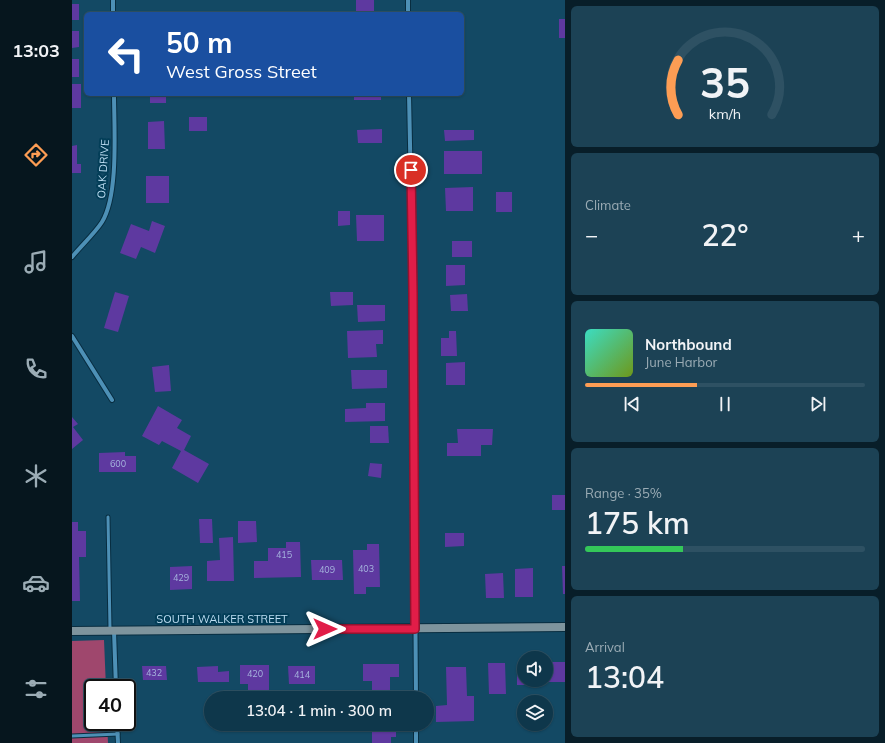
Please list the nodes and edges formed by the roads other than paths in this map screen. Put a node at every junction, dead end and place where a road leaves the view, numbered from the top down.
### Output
1 (113, 0) edge
2 (408, 0) edge
3 (113, 12) edge
4 (408, 12) edge
5 (114, 96) edge
6 (410, 96) edge
7 (72, 257) edge
8 (72, 336) edge
9 (112, 400) dead end
10 (108, 517) dead end
11 (565, 627) edge
12 (415, 629) junction
13 (72, 631) edge
14 (112, 631) junction
15 (115, 679) edge
16 (416, 691) edge
17 (118, 731) edge
18 (416, 731) edge
19 (118, 734) junction
20 (72, 736) edge
21 (118, 743) edge
22 (416, 743) edge

1 - 3 street
2 - 4 street
5 - 7 street, OAK DRIVE
6 - 12 street
8 - 9 street
10 - 14 lane
11 - 12 street, SOUTH WALKER STREET
12 - 14 street, SOUTH WALKER STREET
12 - 16 street
13 - 14 street, SOUTH WALKER STREET
14 - 15 street
17 - 19 street
18 - 22 street
19 - 20 lane
19 - 21 street

